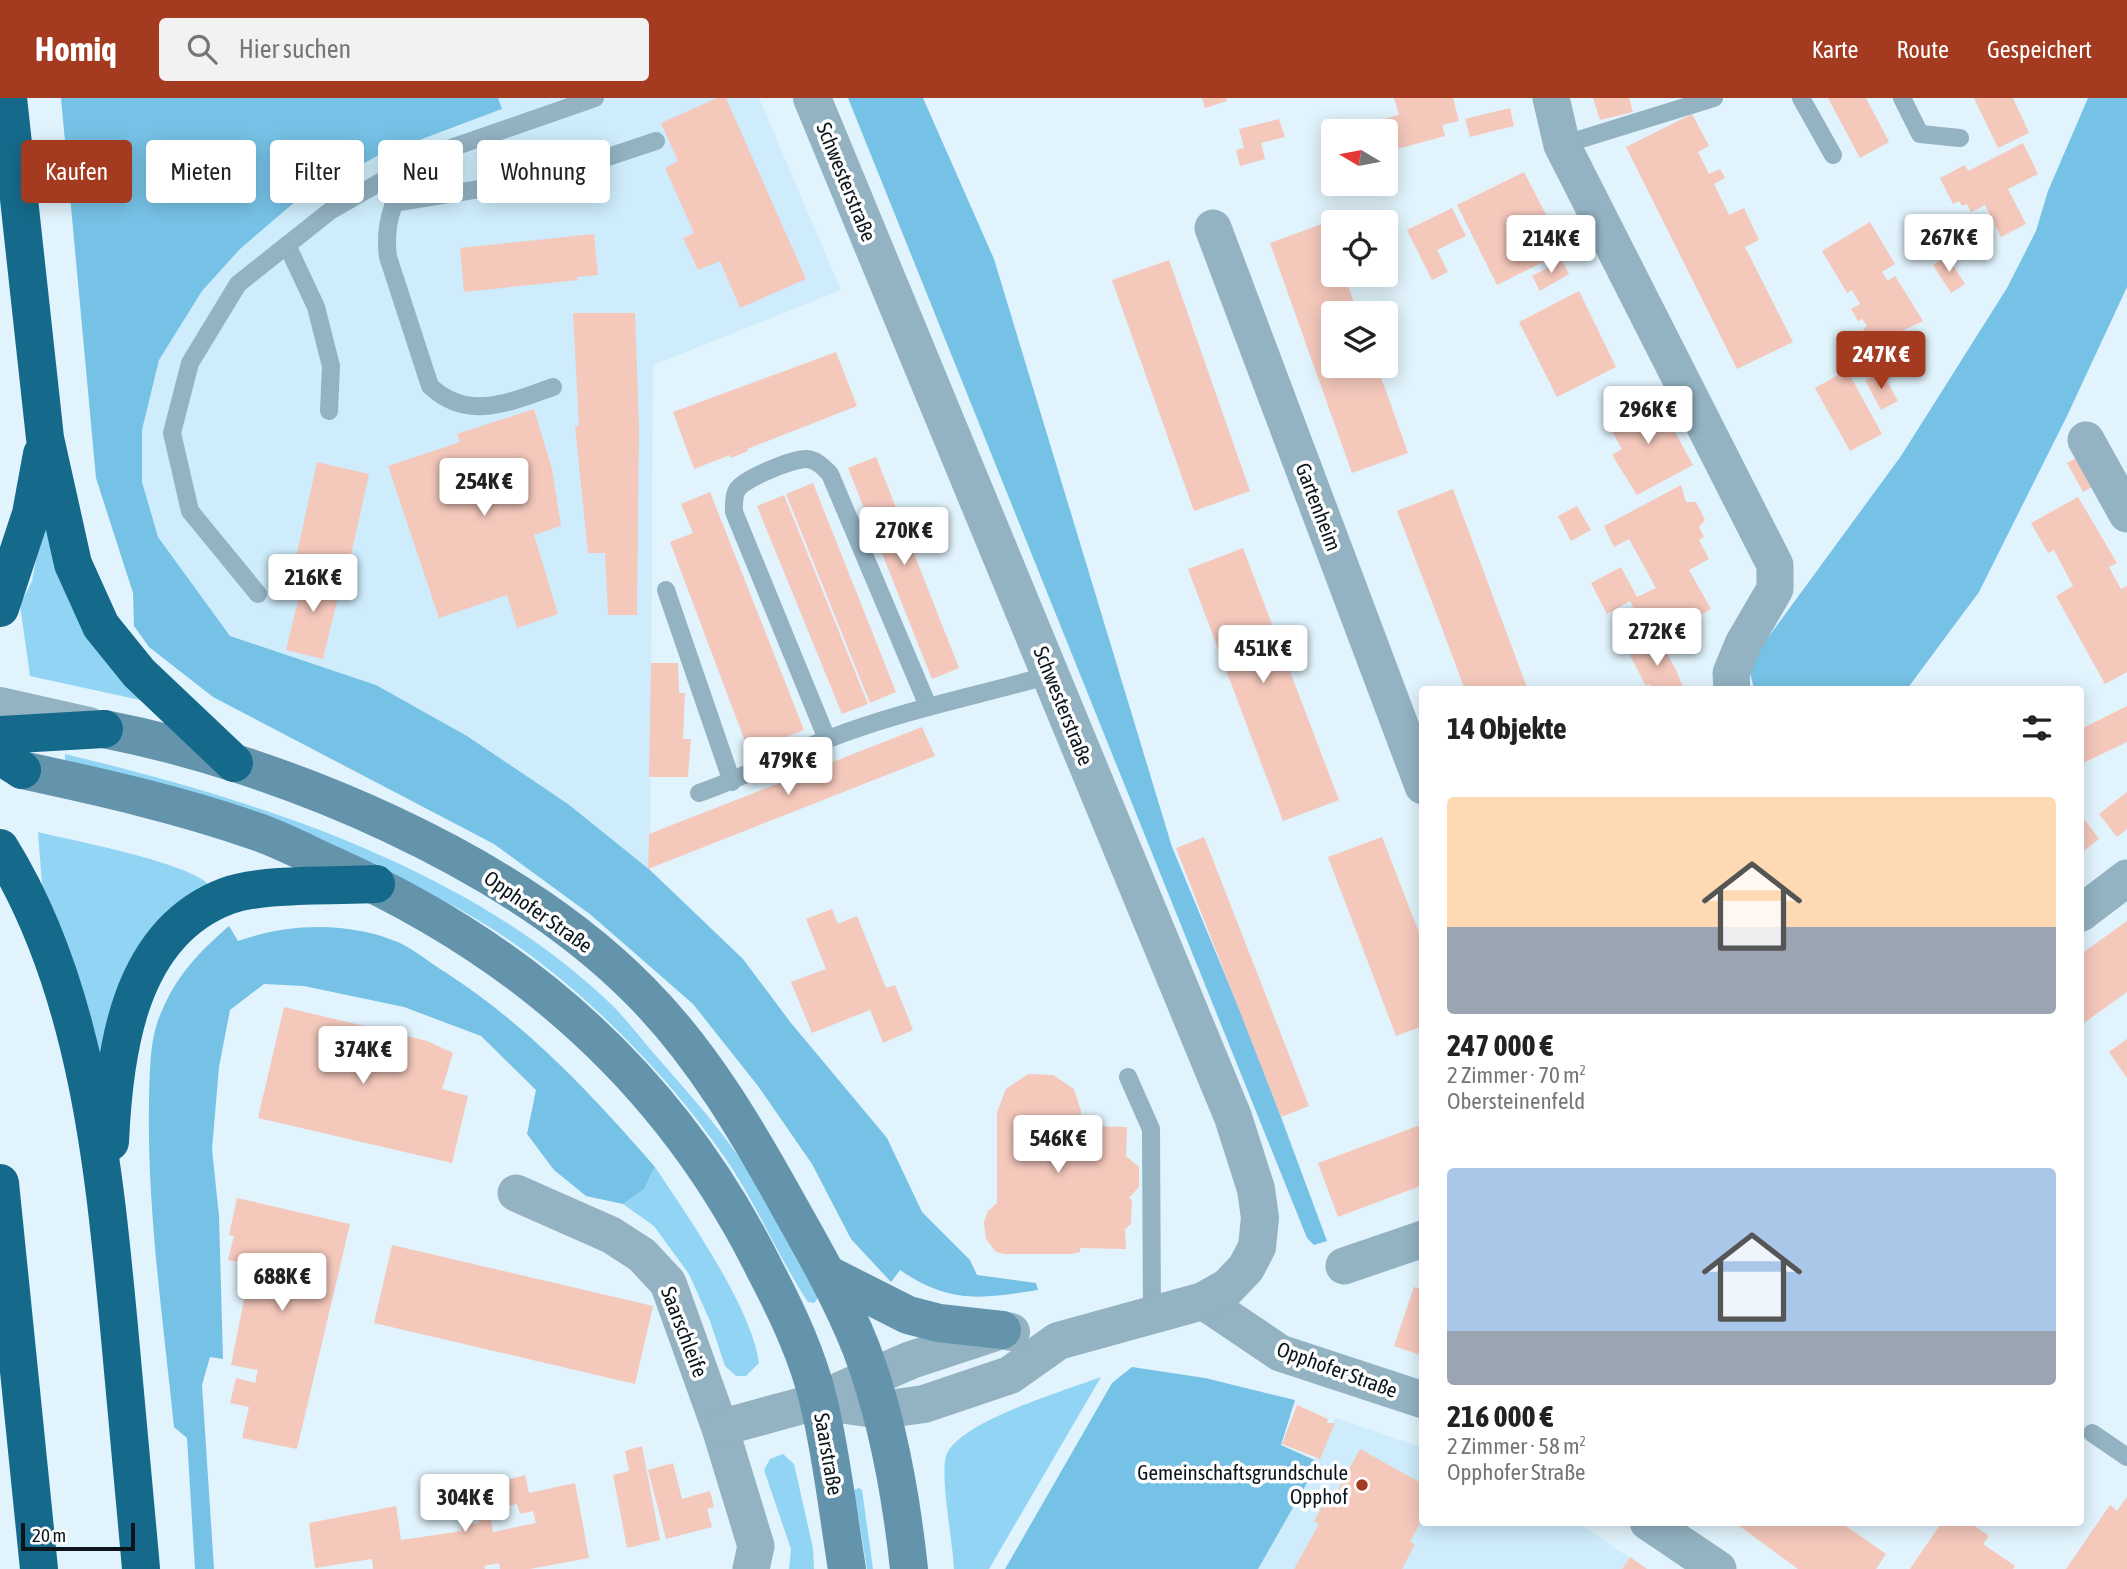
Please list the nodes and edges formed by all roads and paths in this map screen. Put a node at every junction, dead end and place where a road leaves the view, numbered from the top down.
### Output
1 (8, 98) edge
2 (595, 98) edge
3 (812, 98) edge
4 (1552, 98) edge
5 (1714, 98) edge
6 (1801, 98) edge
7 (1902, 98) edge
8 (1960, 138) dead end
9 (656, 141) dead end
10 (463, 144) edge
11 (1562, 145) junction
12 (1833, 155) dead end
13 (378, 183) edge
14 (463, 192) edge
15 (393, 203) edge
16 (1213, 228) dead end
17 (287, 245) junction
18 (552, 387) dead end
19 (329, 411) dead end
20 (46, 438) junction
21 (2086, 440) dead end
22 (2127, 514) edge
23 (666, 590) dead end
24 (258, 594) dead end
25 (2, 604) edge
26 (1051, 676) junction
27 (1732, 686) edge
28 (928, 706) junction
29 (104, 729) joint
30 (827, 739) junction
31 (8, 740) edge
32 (234, 764) junction
33 (1419, 775) edge
34 (732, 782) junction
35 (699, 793) dead end
36 (0, 848) edge
37 (2127, 878) edge
38 (376, 884) junction
39 (2085, 902) edge
40 (1128, 1077) dead end
41 (0, 1183) edge
42 (516, 1193) dead end
43 (108, 1207) junction
44 (1419, 1240) edge
45 (1344, 1266) dead end
46 (827, 1274) junction
47 (1203, 1301) junction
48 (1152, 1317) junction
49 (1002, 1330) junction
50 (1058, 1341) junction
51 (876, 1393) junction
52 (1419, 1399) edge
53 (819, 1401) junction
54 (720, 1428) junction
55 (2092, 1433) dead end
56 (2127, 1457) edge
57 (1654, 1526) edge
58 (40, 1569) edge
59 (141, 1569) edge
60 (751, 1569) edge
61 (847, 1569) edge
62 (909, 1569) edge
63 (1717, 1569) edge

1 - 20 highway
2 - 10 lane
3 - 26 street, Schwesterstraße
4 - 11 street
5 - 11 lane
6 - 12 lane
7 - 8 lane
9 - 14 lane
11 - 27 street
13 - 17 lane
15 - 18 lane
16 - 33 street, Gartenheim
17 - 19 lane
17 - 24 lane
20 - 25 highway
20 - 32 highway
21 - 22 street
23 - 34 lane
26 - 28 lane
26 - 47 street, Schwesterstraße
28 - 30 lane
28 - 30 lane
29 - 31 highway
29 - 32 main road, Opphofer Straße
30 - 34 lane
31 - 38 main road
32 - 46 main road, Opphofer Straße
34 - 35 lane
36 - 43 highway
37 - 39 street
38 - 43 highway
38 - 53 main road
40 - 48 lane
41 - 58 highway
42 - 54 street, Saarschleife
43 - 59 highway
44 - 45 street
46 - 49 main road
46 - 51 main road, Opphofer Straße
47 - 48 street
47 - 52 street, Opphofer Straße
48 - 50 street
49 - 50 street
49 - 51 street
50 - 51 street
51 - 53 street
51 - 62 main road
53 - 54 street
53 - 61 main road, Saarstraße
54 - 60 street, Saarschleife
55 - 56 lane
57 - 63 street

